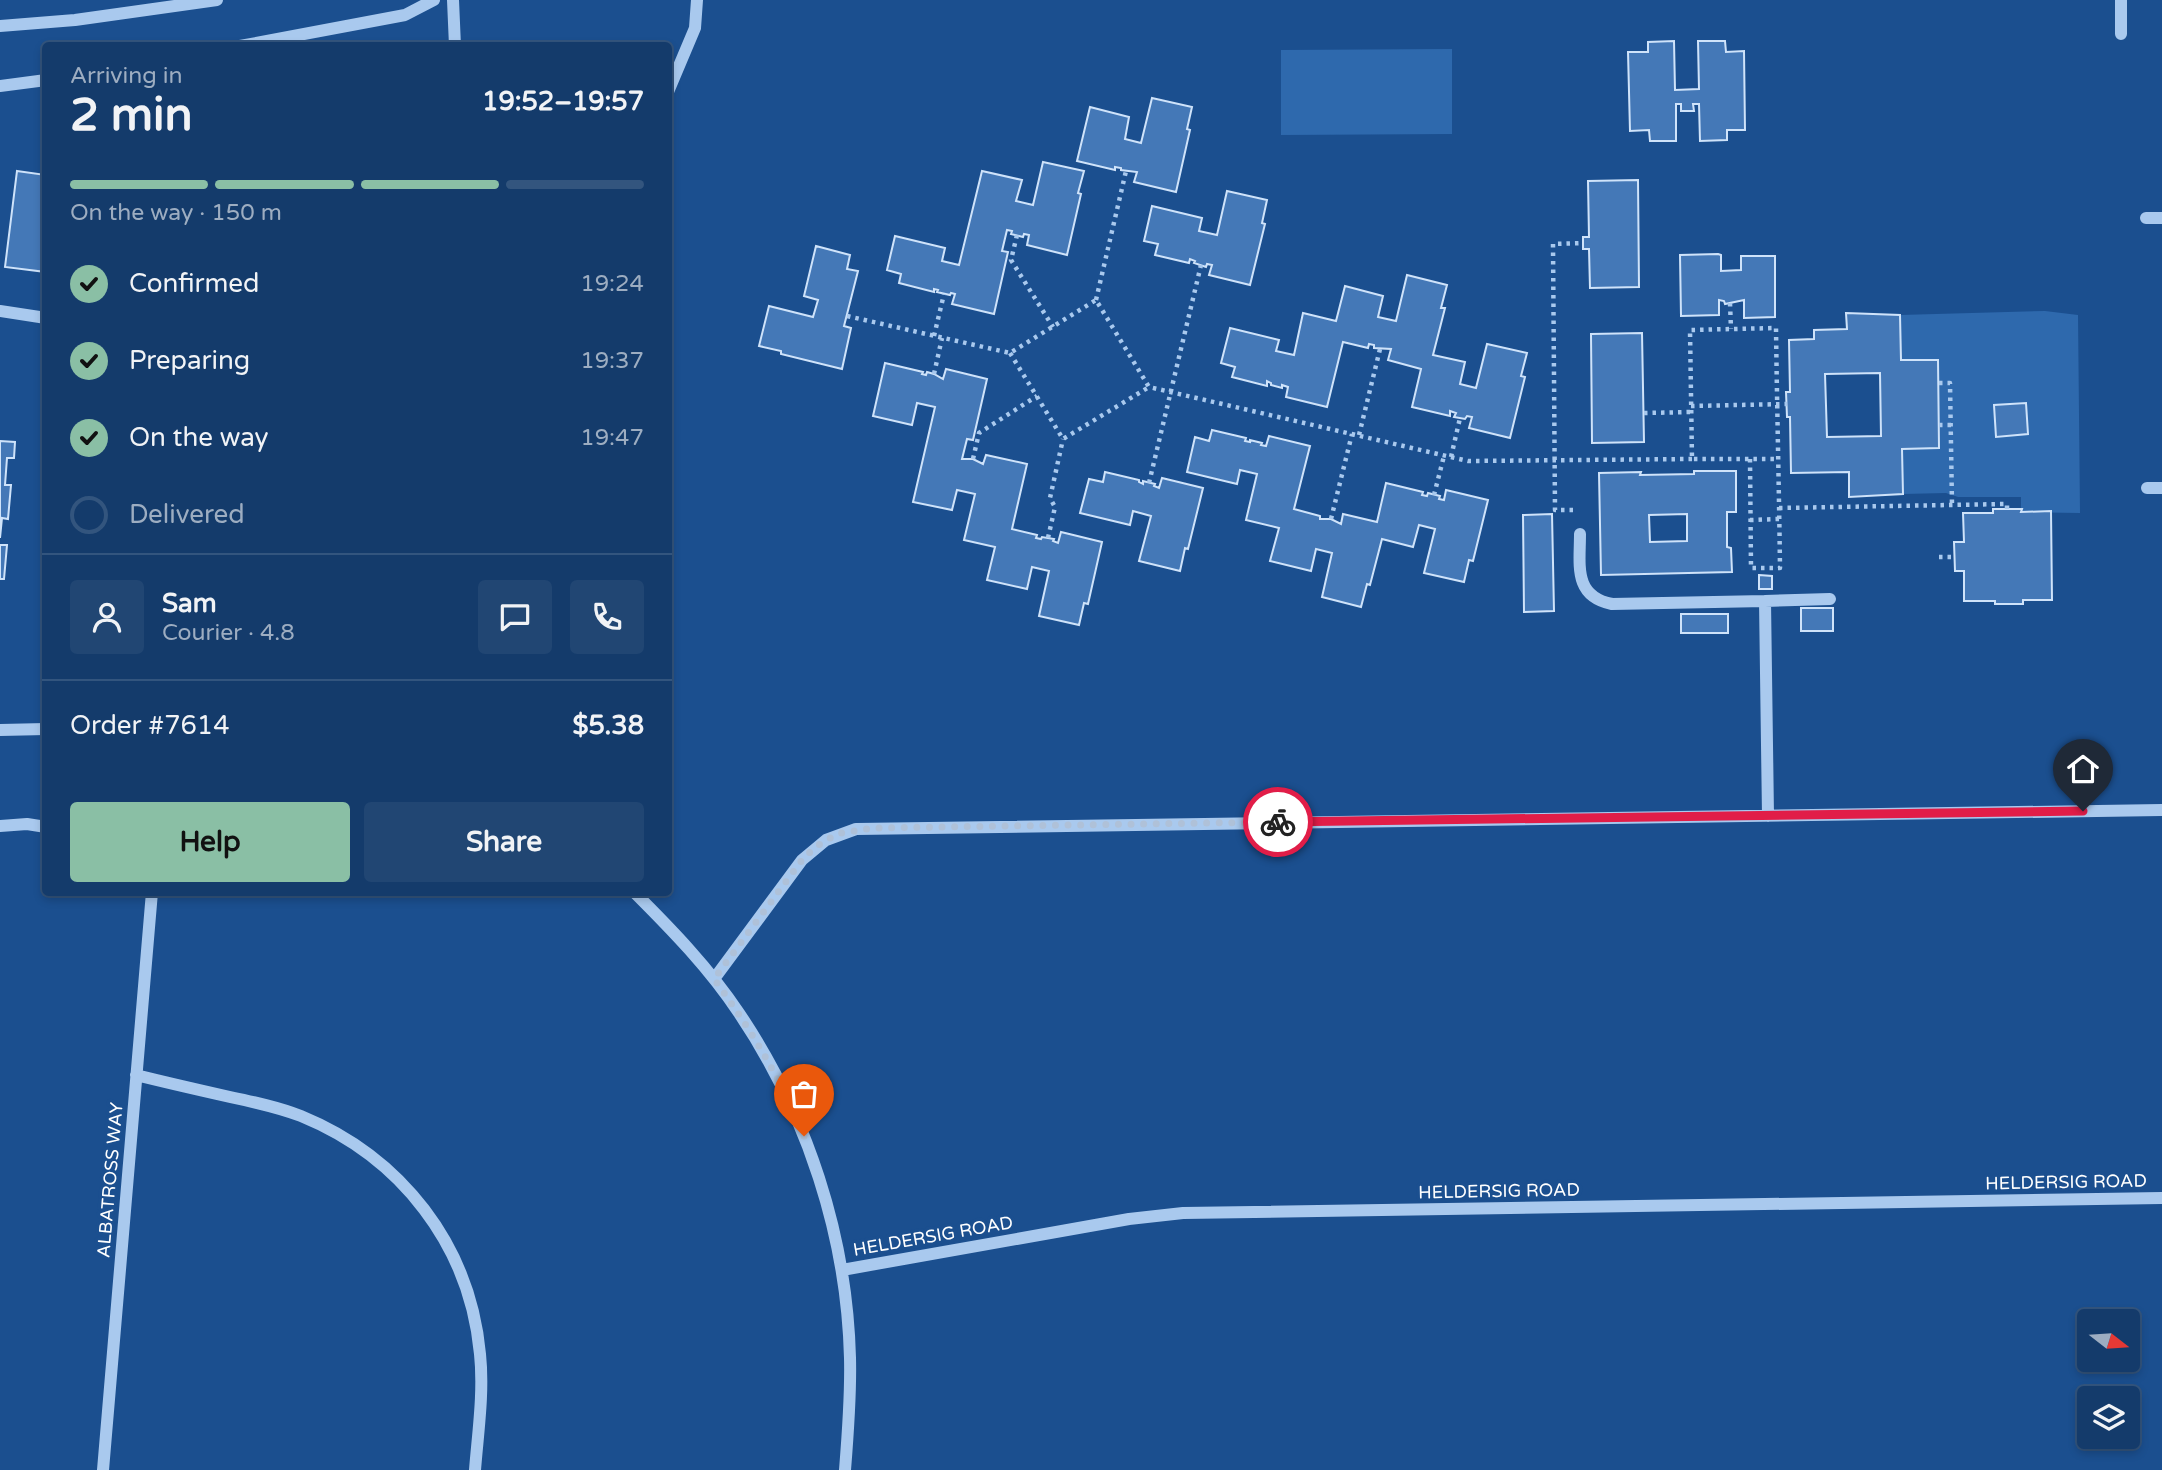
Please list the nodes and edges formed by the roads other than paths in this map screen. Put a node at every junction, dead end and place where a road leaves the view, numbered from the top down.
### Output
1 (217, 0) edge
2 (434, 0) edge
3 (453, 0) edge
4 (697, 0) edge
5 (2121, 0) edge
6 (0, 26) edge
7 (2121, 34) dead end
8 (261, 42) edge
9 (455, 42) edge
10 (42, 81) edge
11 (672, 83) edge
12 (0, 86) edge
13 (2146, 218) dead end
14 (2162, 218) edge
15 (0, 311) edge
16 (42, 317) edge
17 (2147, 488) dead end
18 (2162, 488) edge
19 (1580, 534) road end
20 (1830, 599) dead end
21 (1765, 601) junction
22 (42, 729) edge
23 (0, 730) edge
24 (2162, 810) edge
25 (1768, 816) junction
26 (0, 826) edge
27 (42, 826) edge
28 (152, 896) edge
29 (638, 896) edge
30 (714, 979) junction
31 (136, 1075) junction
32 (2162, 1198) edge
33 (842, 1270) junction
34 (103, 1470) edge
35 (475, 1470) edge
36 (845, 1470) edge

1 - 6 street
2 - 8 street
3 - 9 street
4 - 11 street
5 - 7 street
10 - 12 street
13 - 14 street
15 - 16 street
17 - 18 street
19 - 21 street
20 - 21 street
21 - 25 street
22 - 23 street
24 - 25 street
25 - 30 street
26 - 27 street
28 - 31 street, ALBATROSS WAY
29 - 30 street
30 - 33 street
31 - 34 street, ALBATROSS WAY
31 - 35 street
32 - 33 street, HELDERSIG ROAD
33 - 36 street

